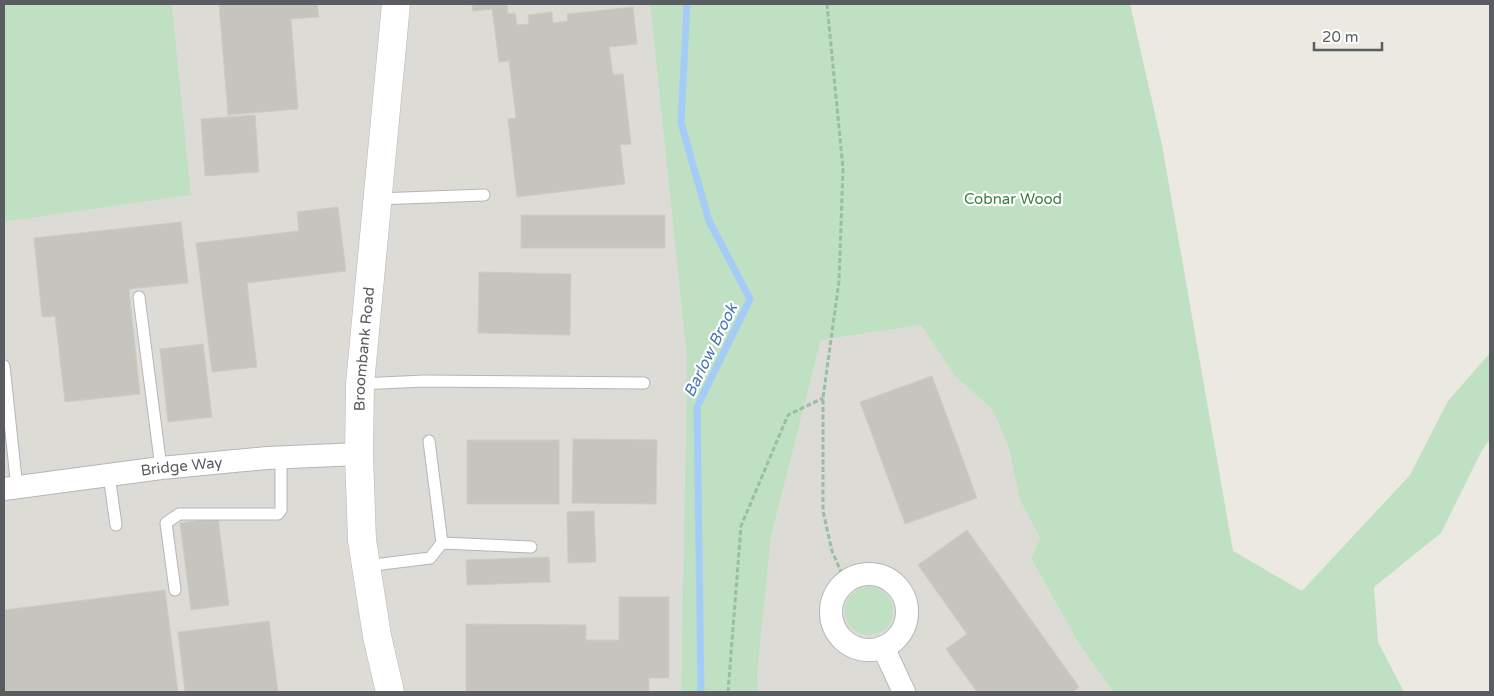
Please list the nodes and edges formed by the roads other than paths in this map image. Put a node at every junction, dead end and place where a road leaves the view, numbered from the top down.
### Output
1 (396, 4) edge
2 (484, 195) dead end
3 (377, 199) junction
4 (139, 297) dead end
5 (4, 366) edge
6 (644, 383) dead end
7 (360, 384) junction
8 (429, 441) dead end
9 (359, 454) junction
10 (281, 457) junction
11 (161, 468) junction
12 (109, 475) junction
13 (10, 489) edge
14 (116, 525) dead end
15 (442, 543) junction
16 (531, 546) dead end
17 (366, 566) junction
18 (176, 590) dead end
19 (883, 648) junction
20 (390, 692) edge
21 (904, 692) edge

1 - 3 street, Broombank Road
2 - 3 lane
3 - 7 street, Broombank Road
4 - 11 lane
5 - 13 lane
6 - 7 lane
7 - 9 street, Broombank Road
8 - 15 lane
9 - 10 street, Bridge Way
9 - 17 street, Broombank Road
10 - 11 street, Bridge Way
10 - 18 lane
11 - 12 street, Bridge Way
12 - 13 street, Bridge Way
12 - 14 lane
15 - 16 lane
15 - 17 lane
17 - 20 street, Broombank Road
19 - 19 street
19 - 21 street

